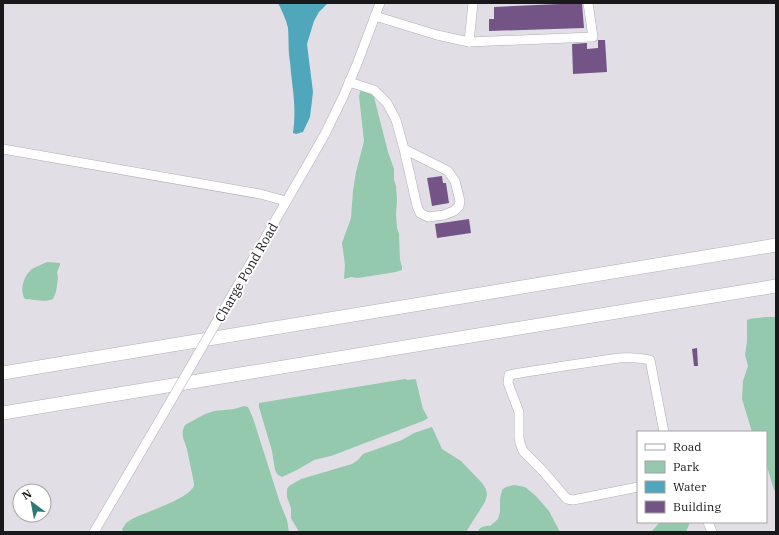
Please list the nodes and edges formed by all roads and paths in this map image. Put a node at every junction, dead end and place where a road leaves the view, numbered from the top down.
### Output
1 (380, 3) edge
2 (473, 3) edge
3 (588, 3) edge
4 (375, 16) junction
5 (469, 42) junction
6 (349, 82) junction
7 (3, 149) edge
8 (404, 149) junction
9 (286, 201) junction
10 (776, 245) edge
11 (776, 286) edge
12 (3, 372) edge
13 (3, 413) edge
14 (664, 431) edge
15 (637, 487) edge
16 (94, 532) edge

1 - 4 street, Charge Pond Road
2 - 5 street
3 - 5 street
4 - 5 street
4 - 6 street, Charge Pond Road
6 - 8 street
6 - 9 street, Charge Pond Road
7 - 9 street
8 - 8 street
9 - 16 street, Charge Pond Road, bridge
10 - 12 highway
11 - 13 highway
14 - 15 street

